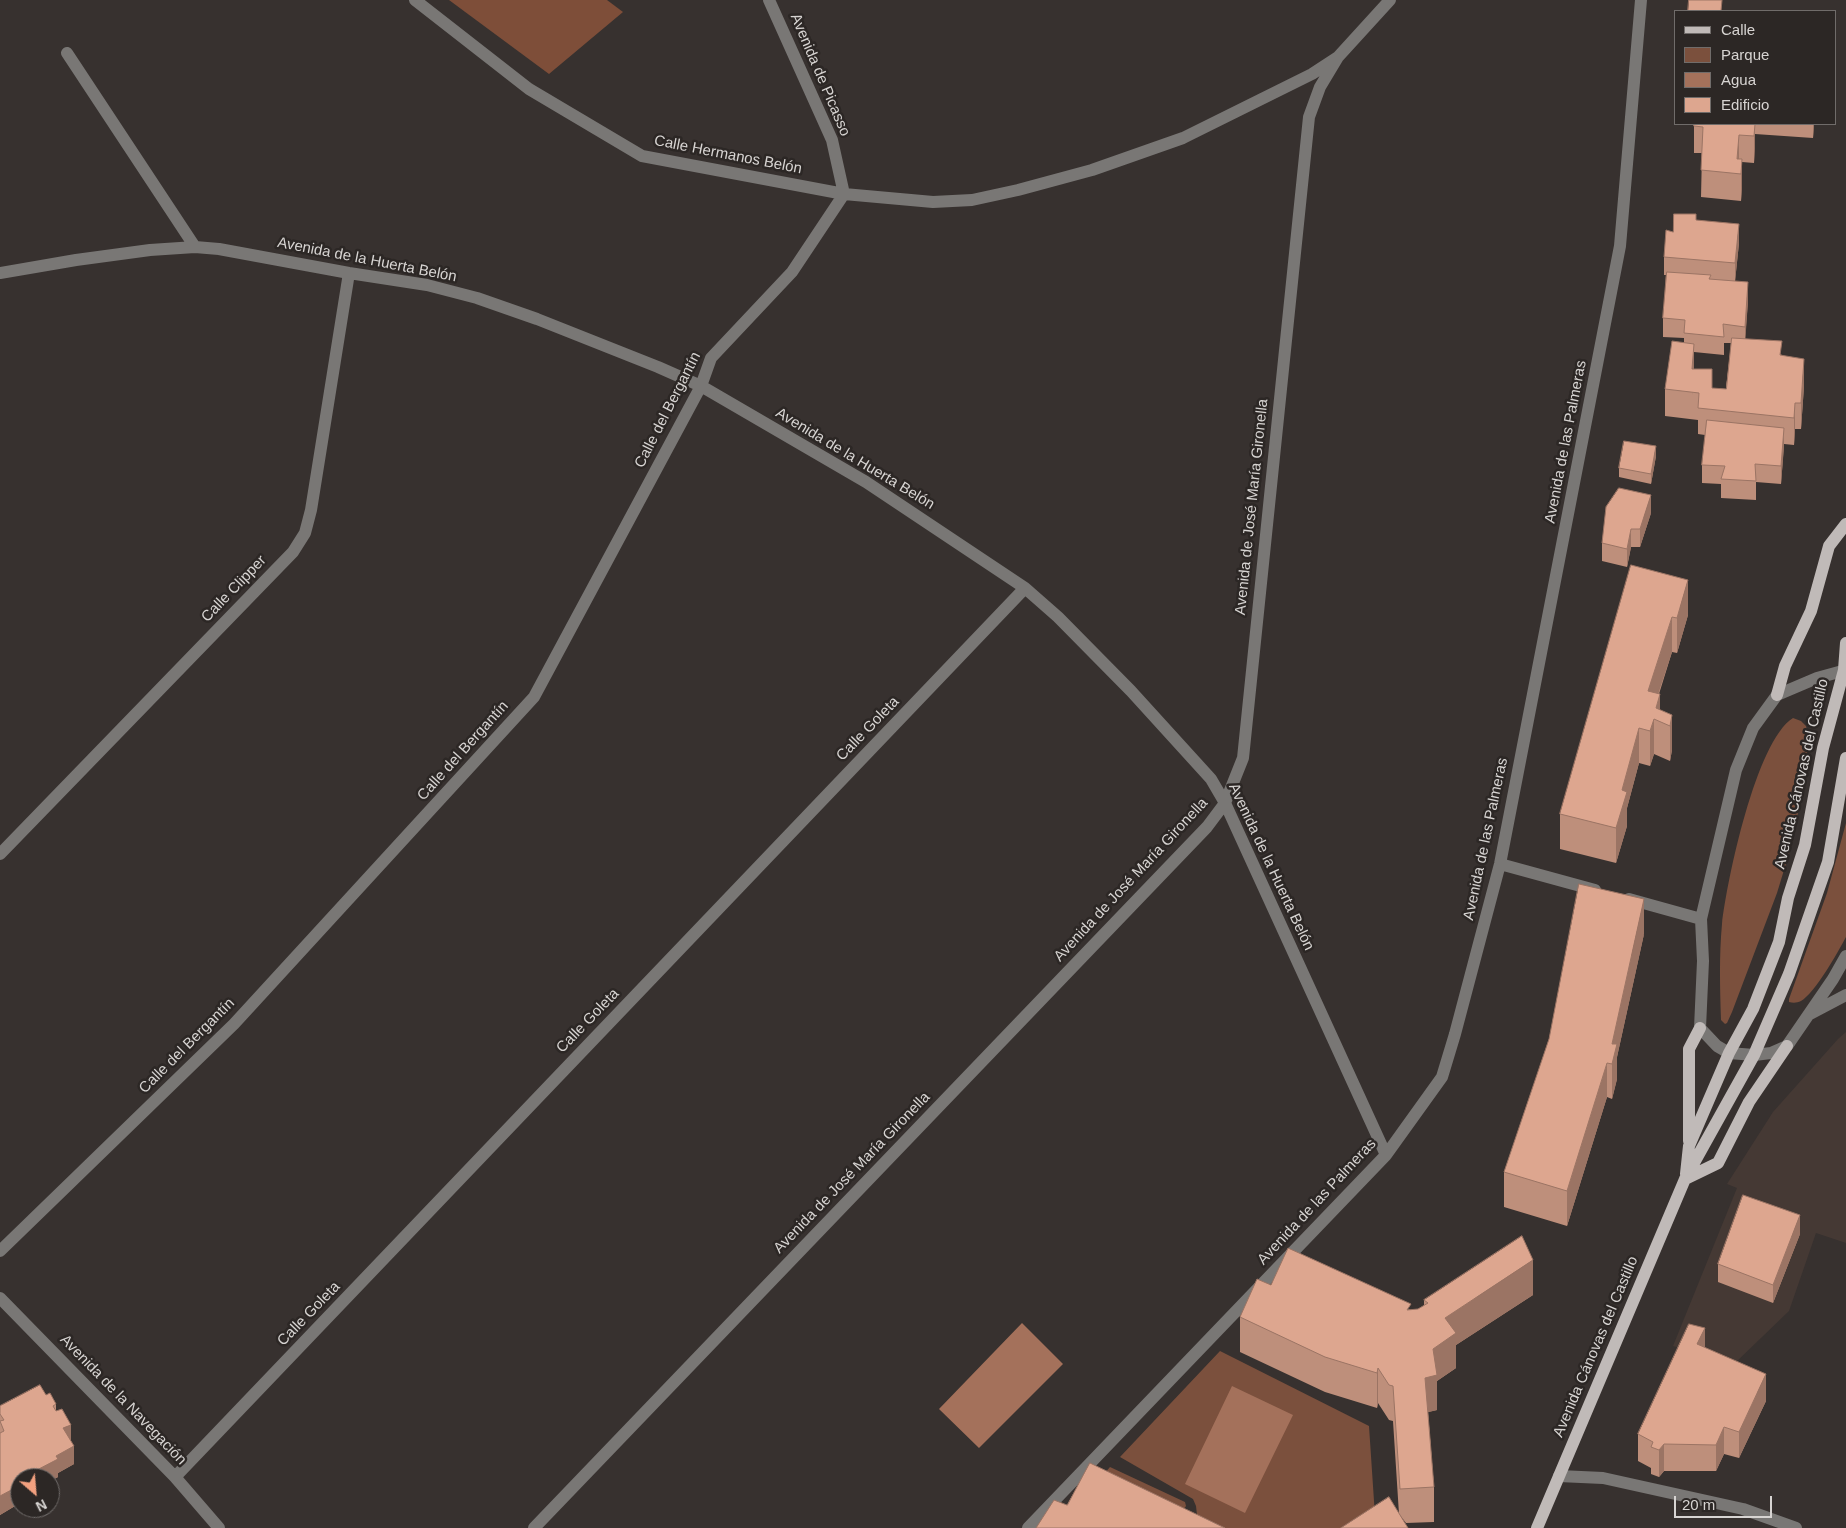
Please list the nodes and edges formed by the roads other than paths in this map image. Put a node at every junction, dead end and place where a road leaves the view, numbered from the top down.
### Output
1 (414, 0) edge
2 (769, 0) edge
3 (1390, 0) edge
4 (1641, 0) edge
5 (67, 53) dead end
6 (1338, 58) junction
7 (844, 194) junction
8 (195, 247) junction
9 (0, 273) edge
10 (349, 273) junction
11 (701, 386) junction
12 (1846, 524) edge
13 (1025, 588) junction
14 (1846, 643) edge
15 (1845, 670) edge
16 (1777, 695) junction
17 (1846, 758) edge
18 (1225, 803) junction
19 (0, 854) edge
20 (1500, 864) junction
21 (1701, 919) junction
22 (1846, 956) edge
23 (1846, 995) edge
24 (1806, 1017) junction
25 (1700, 1028) junction
26 (1787, 1046) junction
27 (1729, 1053) junction
28 (1754, 1055) junction
29 (1689, 1146) junction
30 (1386, 1155) junction
31 (1685, 1179) junction
32 (0, 1251) edge
33 (0, 1298) edge
34 (1559, 1476) junction
35 (175, 1477) junction
36 (219, 1528) edge
37 (534, 1528) edge
38 (1028, 1528) edge
39 (1537, 1528) edge
40 (1796, 1528) edge

1 - 7 street, Calle Hermanos Belón
2 - 7 street, Avenida de Picasso
3 - 6 street
4 - 20 street, Avenida de las Palmeras
5 - 8 street
6 - 7 street, Calle Hermanos Belón
6 - 18 street, Avenida de José María Gironella
7 - 11 street, Calle del Bergantín
8 - 9 street, Avenida de la Huerta Belón
8 - 10 street, Avenida de la Huerta Belón
10 - 11 street, Avenida de la Huerta Belón
10 - 19 street, Calle Clipper
11 - 13 street, Avenida de la Huerta Belón
11 - 32 street, Calle del Bergantín
12 - 16 main road
13 - 18 street, Avenida de la Huerta Belón
13 - 35 street, Calle Goleta
14 - 15 main road, Avenida Cánovas del Castillo
15 - 16 street, Avenida Cánovas del Castillo
15 - 27 main road, Avenida Cánovas del Castillo
16 - 21 street
17 - 28 main road, Avenida Cánovas del Castillo
18 - 30 street, Avenida de la Huerta Belón
18 - 37 street, Avenida de José María Gironella
20 - 21 street
20 - 30 street, Avenida de las Palmeras
21 - 25 street
22 - 24 street
23 - 24 street
24 - 26 street
25 - 27 street
25 - 29 main road
26 - 28 street
26 - 31 main road
27 - 28 street
27 - 29 main road, Avenida Cánovas del Castillo
28 - 31 main road, Avenida Cánovas del Castillo
29 - 31 main road, Avenida Cánovas del Castillo
30 - 38 street, Avenida de las Palmeras
31 - 34 main road, Avenida Cánovas del Castillo
33 - 35 street, Avenida de la Navegación
34 - 39 main road, Avenida Cánovas del Castillo
34 - 40 street
35 - 36 street, Avenida de la Navegación

